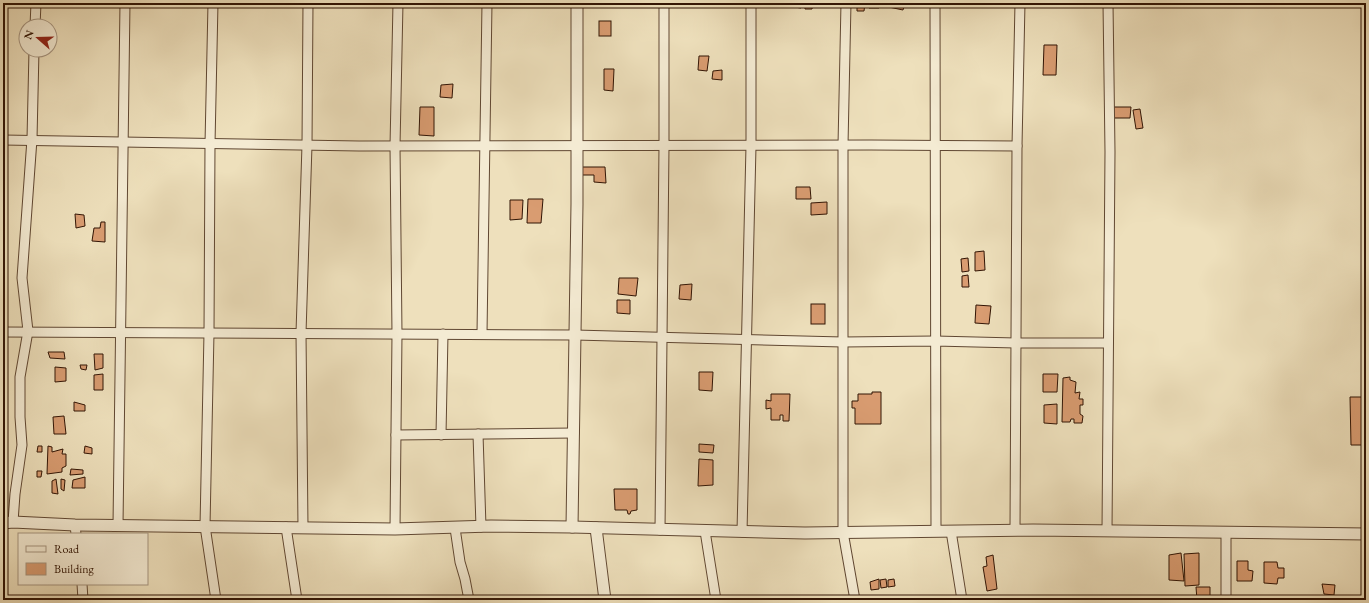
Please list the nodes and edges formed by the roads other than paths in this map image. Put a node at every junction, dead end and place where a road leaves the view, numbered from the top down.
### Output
1 (36, 3) edge
2 (126, 3) edge
3 (213, 3) edge
4 (308, 3) edge
5 (398, 3) edge
6 (487, 3) edge
7 (577, 3) edge
8 (664, 3) edge
9 (751, 3) edge
10 (846, 3) edge
11 (934, 3) edge
12 (1020, 3) edge
13 (1108, 3) edge
14 (35, 18) edge
15 (34, 58) edge
16 (32, 139) junction
17 (3, 140) edge
18 (124, 143) junction
19 (210, 144) junction
20 (307, 145) junction
21 (843, 145) junction
22 (935, 145) junction
23 (395, 146) junction
24 (485, 146) junction
25 (577, 146) junction
26 (664, 146) junction
27 (751, 146) junction
28 (1017, 146) junction
29 (28, 331) junction
30 (3, 332) edge
31 (121, 332) junction
32 (209, 333) junction
33 (302, 334) junction
34 (397, 334) junction
35 (443, 334) junction
36 (482, 334) junction
37 (575, 335) junction
38 (662, 336) junction
39 (747, 339) junction
40 (935, 341) junction
41 (843, 342) junction
42 (1016, 343) junction
43 (1108, 343) junction
44 (574, 432) junction
45 (478, 434) junction
46 (396, 435) junction
47 (441, 435) junction
48 (8, 523) edge
49 (118, 526) junction
50 (205, 526) junction
51 (286, 527) junction
52 (481, 527) junction
53 (572, 527) junction
54 (303, 528) junction
55 (455, 528) junction
56 (596, 528) junction
57 (75, 529) edge
58 (395, 529) junction
59 (660, 530) junction
60 (1015, 530) junction
61 (706, 531) junction
62 (936, 531) junction
63 (951, 531) junction
64 (1107, 531) junction
65 (742, 532) junction
66 (843, 532) junction
67 (1226, 532) junction
68 (1366, 534) edge
69 (82, 585) edge
70 (83, 600) edge
71 (216, 600) edge
72 (297, 600) edge
73 (469, 600) edge
74 (605, 600) edge
75 (716, 600) edge
76 (855, 600) edge
77 (962, 600) edge
78 (1226, 600) edge

1 - 14 street
2 - 18 street
3 - 19 street
4 - 20 street
5 - 23 street
6 - 24 street
7 - 25 street
8 - 26 street
9 - 27 street
10 - 21 street
11 - 22 street
12 - 28 street
13 - 43 street
15 - 16 street
16 - 17 street
16 - 18 street
16 - 29 street
18 - 19 street
18 - 31 street
19 - 20 street
19 - 32 street
20 - 23 street
20 - 33 street
21 - 22 street
21 - 27 street
21 - 41 street
22 - 28 street
22 - 40 street
23 - 24 street
23 - 34 street
24 - 25 street
24 - 36 street
25 - 26 street
25 - 37 street
26 - 27 street
26 - 38 street
27 - 39 street
28 - 42 street
29 - 30 street
29 - 31 street
29 - 48 street
31 - 32 street
31 - 49 street
32 - 33 street
32 - 50 street
33 - 34 street
33 - 54 street
34 - 35 street
34 - 46 street
35 - 36 street
35 - 47 street
36 - 37 street
37 - 38 street
37 - 44 street
38 - 39 street
38 - 59 street
39 - 41 street
39 - 65 street
40 - 41 street
40 - 42 street
40 - 62 street
41 - 66 street
42 - 43 street
42 - 60 street
43 - 64 street
44 - 45 street
44 - 53 street
45 - 47 street
45 - 52 street
46 - 47 street
46 - 58 street
48 - 57 street
49 - 50 street
49 - 57 street
50 - 51 street
50 - 71 street
51 - 54 street
51 - 72 street
52 - 53 street
52 - 55 street
53 - 56 street
54 - 58 street
55 - 58 street
55 - 73 street
56 - 59 street
56 - 74 street
59 - 61 street
60 - 63 street
60 - 64 street
61 - 65 street
61 - 75 street
62 - 63 street
62 - 66 street
63 - 77 street
64 - 67 street
65 - 66 street
66 - 76 street
67 - 68 street
67 - 78 street
69 - 70 street

